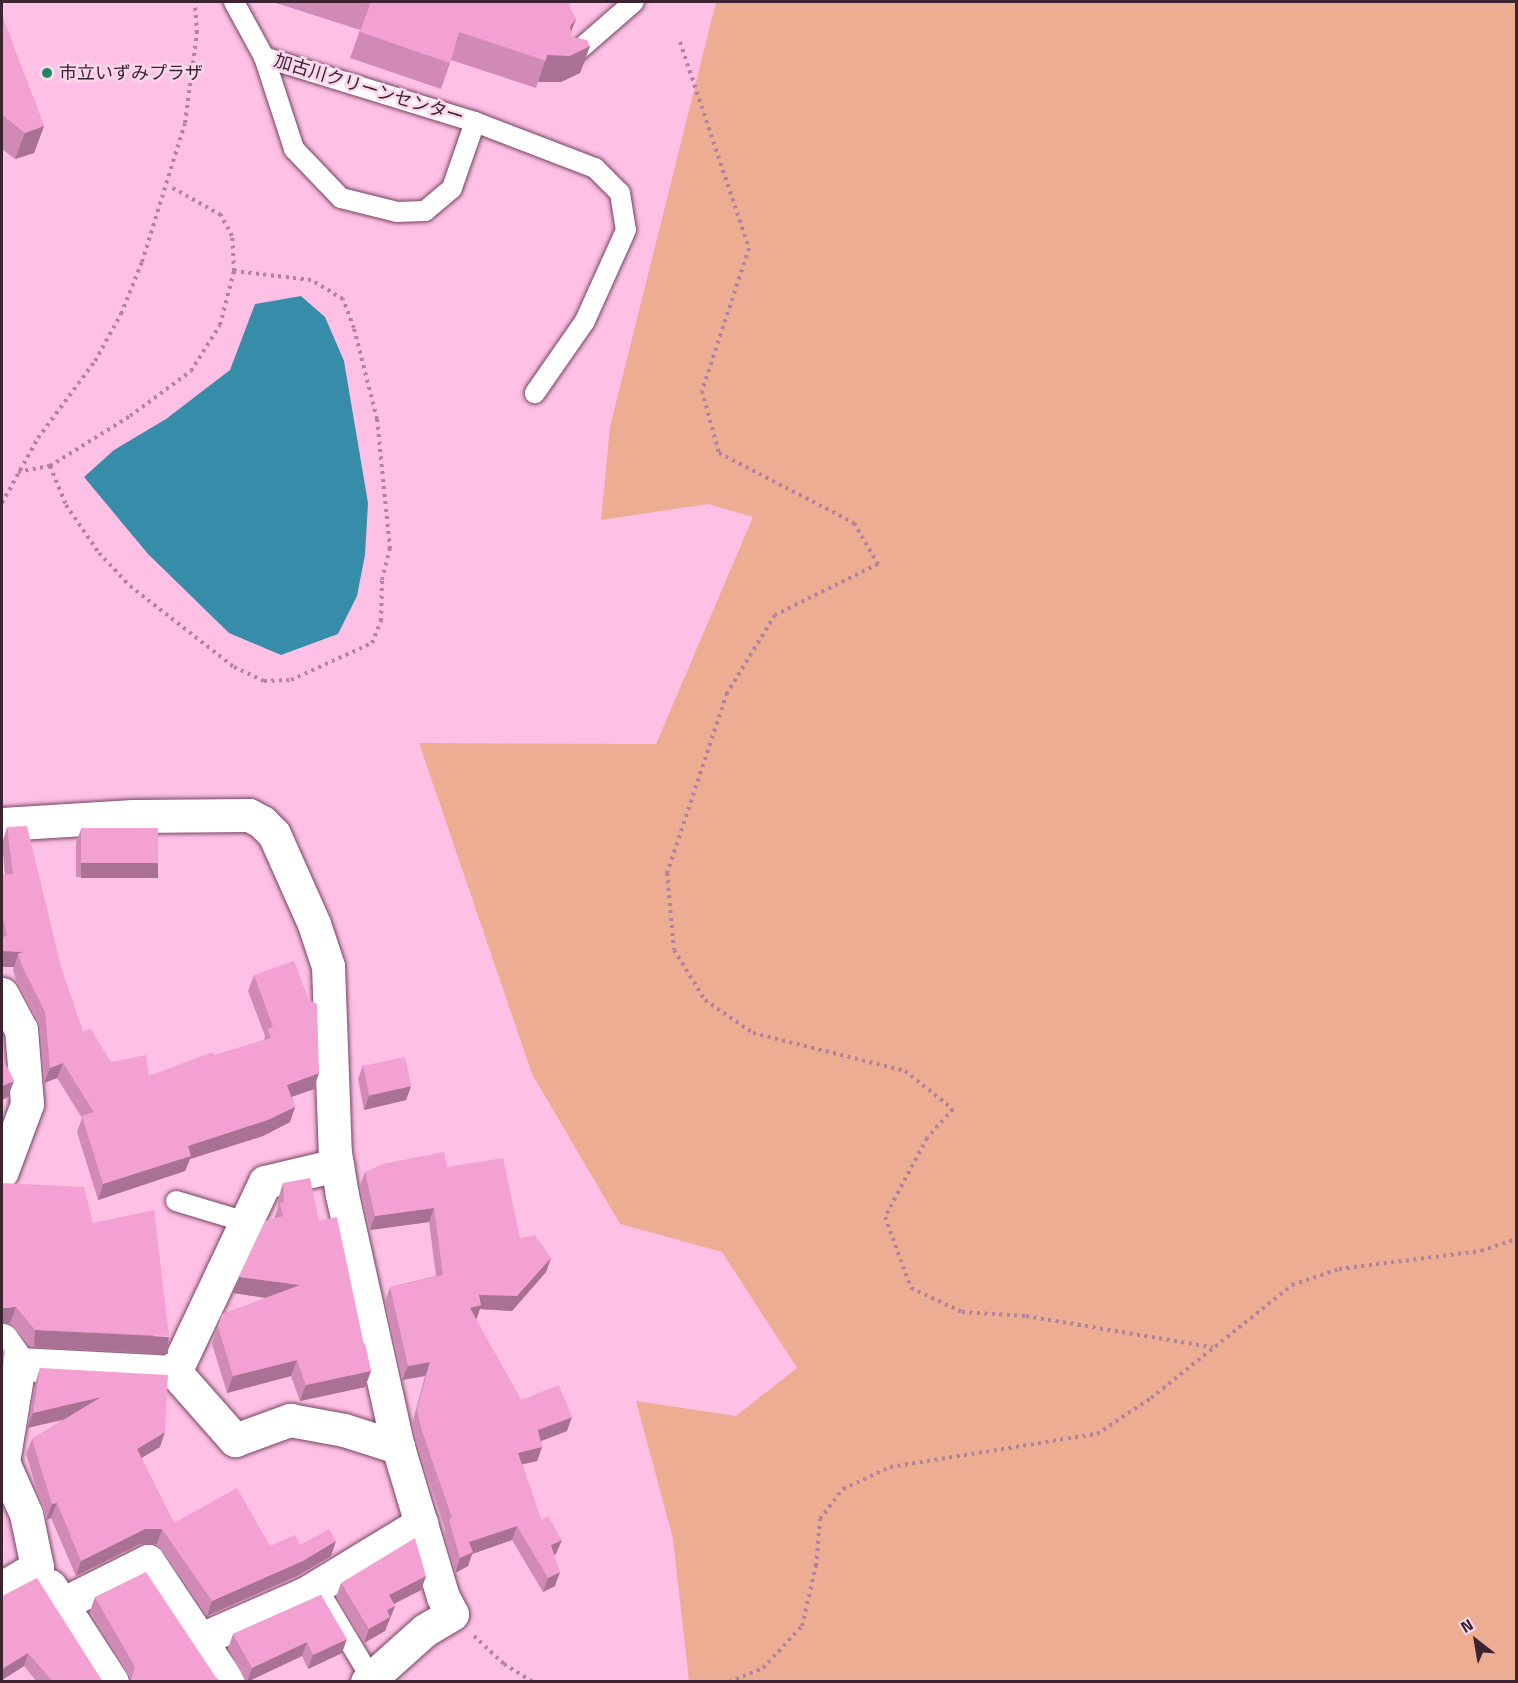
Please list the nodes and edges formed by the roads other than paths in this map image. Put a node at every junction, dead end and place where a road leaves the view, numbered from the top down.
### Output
1 (234, 2) edge
2 (634, 2) edge
3 (572, 56) edge
4 (264, 57) junction
5 (475, 122) junction
6 (534, 393) dead end
7 (2, 824) edge
8 (2, 994) edge
9 (337, 1165) junction
10 (2, 1171) edge
11 (176, 1201) dead end
12 (246, 1222) junction
13 (10, 1352) edge
14 (175, 1372) junction
15 (398, 1447) junction
16 (422, 1523) junction
17 (37, 1567) junction
18 (316, 1586) junction
19 (2, 1588) edge
20 (62, 1604) junction
21 (199, 1640) junction
22 (369, 1680) edge
23 (112, 1682) edge
24 (228, 1682) edge

1 - 4 lane, 加古川クリーンセンター
2 - 3 lane
4 - 5 lane, 加古川クリーンセンター
4 - 5 lane, 加古川クリーンセンター
5 - 6 lane, 加古川クリーンセンター
7 - 9 street
8 - 10 street
9 - 12 street
9 - 15 street
11 - 12 lane
12 - 14 street
13 - 14 street
13 - 17 street
14 - 15 street
15 - 16 street
16 - 18 street
16 - 22 street
17 - 19 street
17 - 20 street
18 - 21 street
18 - 22 lane
20 - 21 street
20 - 23 street
21 - 24 street

